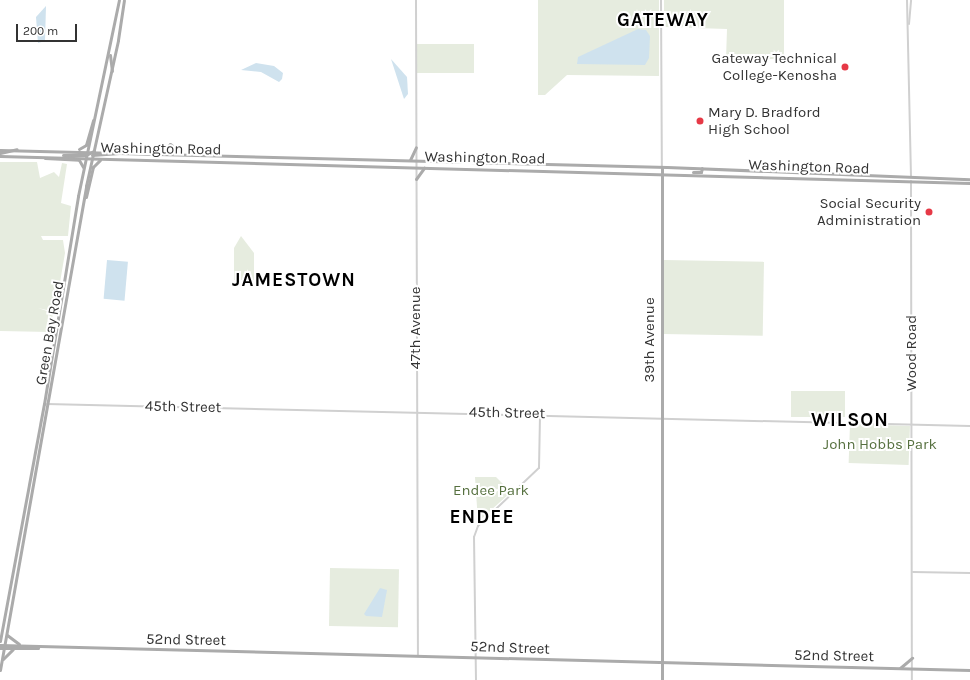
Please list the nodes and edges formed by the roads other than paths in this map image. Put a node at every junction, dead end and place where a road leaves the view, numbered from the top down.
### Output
1 (119, 0) edge
2 (124, 0) edge
3 (416, 0) edge
4 (661, 0) edge
5 (907, 0) edge
6 (911, 0) edge
7 (909, 25) junction
8 (112, 44) junction
9 (110, 55) junction
10 (115, 56) junction
11 (112, 71) junction
12 (95, 117) junction
13 (96, 140) junction
14 (416, 146) junction
15 (17, 149) junction
16 (0, 150) edge
17 (75, 150) junction
18 (87, 151) junction
19 (120, 152) junction
20 (128, 152) junction
21 (0, 153) edge
22 (160, 153) junction
23 (192, 154) junction
24 (93, 155) junction
25 (0, 156) edge
26 (293, 156) junction
27 (41, 157) junction
28 (86, 157) junction
29 (104, 159) junction
30 (129, 159) junction
31 (408, 161) junction
32 (416, 161) junction
33 (293, 164) junction
34 (662, 167) junction
35 (83, 168) junction
36 (416, 168) junction
37 (424, 168) junction
38 (702, 168) junction
39 (662, 173) junction
40 (685, 174) junction
41 (834, 174) junction
42 (834, 178) junction
43 (416, 179) junction
44 (911, 179) junction
45 (970, 179) edge
46 (970, 183) edge
47 (83, 205) junction
48 (44, 404) junction
49 (49, 404) junction
50 (416, 411) junction
51 (540, 414) junction
52 (661, 417) junction
53 (912, 424) junction
54 (970, 426) edge
55 (913, 572) junction
56 (970, 573) edge
57 (3, 627) junction
58 (0, 632) edge
59 (6, 635) junction
60 (0, 641) edge
61 (1, 647) edge
62 (32, 647) junction
63 (50, 647) junction
64 (14, 649) junction
65 (0, 654) edge
66 (418, 656) junction
67 (475, 658) junction
68 (912, 658) junction
69 (1, 663) junction
70 (662, 663) junction
71 (900, 668) junction
72 (912, 669) junction
73 (0, 670) edge
74 (970, 670) edge
75 (476, 680) edge
76 (662, 680) edge
77 (912, 680) edge

1 - 8 main road, Green Bay Road
2 - 10 main road, Green Bay Road
3 - 14 street, 47th Avenue
4 - 34 street, 39th Avenue
5 - 7 street, Wood Road
6 - 7 street, Wood Road
7 - 44 street, Wood Road
8 - 9 main road, Green Bay Road
8 - 10 main road
9 - 11 main road
9 - 12 main road, Green Bay Road
10 - 11 main road, Green Bay Road
11 - 13 main road, Green Bay Road
12 - 17 main road
12 - 18 main road, Green Bay Road
13 - 19 main road
13 - 24 main road, Green Bay Road
14 - 31 main road
14 - 32 street, 47th Avenue
15 - 16 main road
15 - 17 main road, Washington Road
15 - 21 main road
17 - 18 main road, Washington Road
18 - 24 main road, Washington Road
18 - 28 main road, Green Bay Road
19 - 20 main road, Washington Road
19 - 24 main road, Washington Road
20 - 22 main road, Washington Road
20 - 24 main road
20 - 30 main road
22 - 23 main road, Washington Road
22 - 23 main road
23 - 26 main road, Washington Road
24 - 28 main road
24 - 28 main road, Washington Road
24 - 29 main road, Washington Road
24 - 47 main road, Green Bay Road
25 - 27 main road
26 - 31 main road, Washington Road
26 - 33 main road
27 - 28 main road
27 - 35 main road
28 - 35 main road, Green Bay Road
29 - 30 main road, Washington Road
29 - 47 main road
30 - 33 main road, Washington Road
31 - 32 main road, Washington Road
32 - 34 main road, Washington Road
32 - 36 street, 47th Avenue
33 - 36 main road, Washington Road
34 - 38 main road, Washington Road
34 - 39 main road, 39th Avenue
35 - 48 main road, Green Bay Road
36 - 37 main road, Washington Road
36 - 43 street, 47th Avenue
37 - 39 main road, Washington Road
37 - 43 main road
38 - 40 main road
38 - 41 main road, Washington Road
39 - 40 main road, Washington Road
39 - 52 main road, 39th Avenue
40 - 42 main road, Washington Road
41 - 42 main road
41 - 44 main road, Washington Road
42 - 44 main road, Washington Road
43 - 50 street, 47th Avenue
44 - 45 main road, Washington Road
44 - 46 main road, Washington Road
44 - 53 street, Wood Road
47 - 49 main road, Green Bay Road
48 - 49 street, 45th Street
48 - 57 main road, Green Bay Road
49 - 50 street, 45th Street
49 - 59 main road, Green Bay Road
50 - 51 street, 45th Street
50 - 66 street, 47th Avenue
51 - 52 street, 45th Street
51 - 67 street
52 - 53 street, 45th Street
52 - 70 main road, 39th Avenue
53 - 54 street, 45th Street
53 - 55 street, Wood Road
55 - 56 street
55 - 68 street, Wood Road
57 - 58 main road
57 - 60 main road, Green Bay Road
59 - 61 main road, Green Bay Road
59 - 62 main road
61 - 62 main road, 52nd Street
61 - 64 main road, 52nd Street
61 - 65 main road
61 - 69 main road, Green Bay Road
62 - 63 main road, 52nd Street
63 - 64 main road, 52nd Street
63 - 66 main road, 52nd Street
64 - 69 main road
66 - 67 main road, 52nd Street
67 - 70 main road, 52nd Street
67 - 75 street
68 - 71 main road
68 - 72 street, Wood Road
69 - 73 main road, Green Bay Road
70 - 71 main road, 52nd Street
70 - 76 main road, 39th Avenue
71 - 72 main road, 52nd Street
72 - 74 main road, 52nd Street
72 - 77 street, Wood Road

